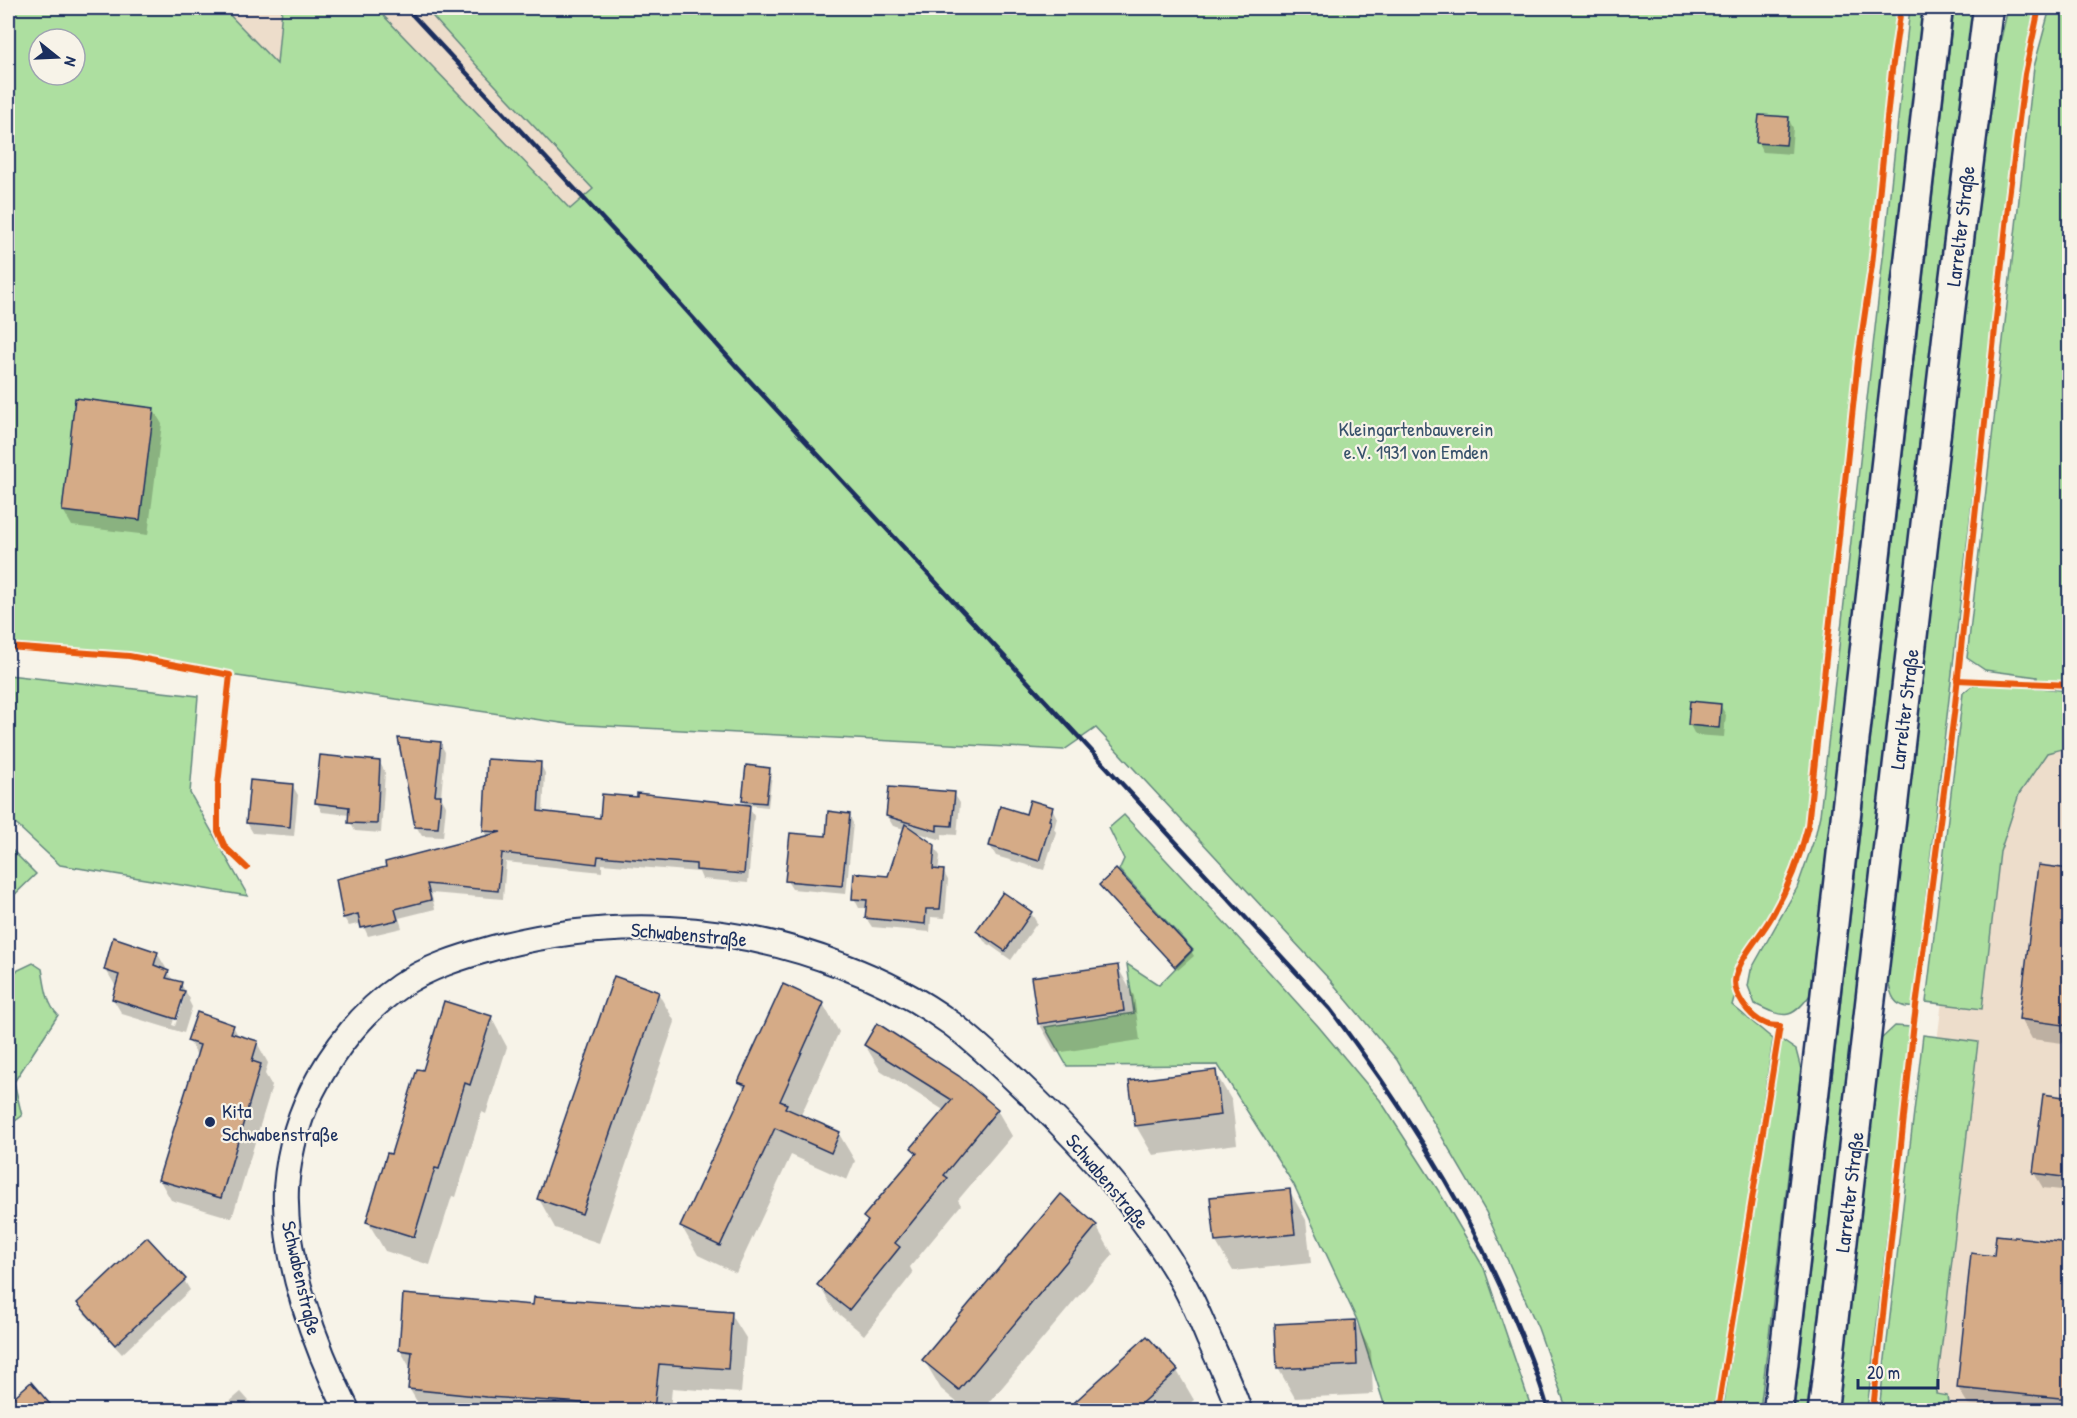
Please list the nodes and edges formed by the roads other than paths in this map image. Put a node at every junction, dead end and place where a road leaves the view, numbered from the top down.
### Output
1 (1938, 8) edge
2 (1988, 8) edge
3 (346, 1410) edge
4 (1239, 1410) edge
5 (1778, 1410) edge
6 (1823, 1410) edge

1 - 5 street
2 - 6 street, Larrelter Straße
3 - 4 street, Schwabenstraße

